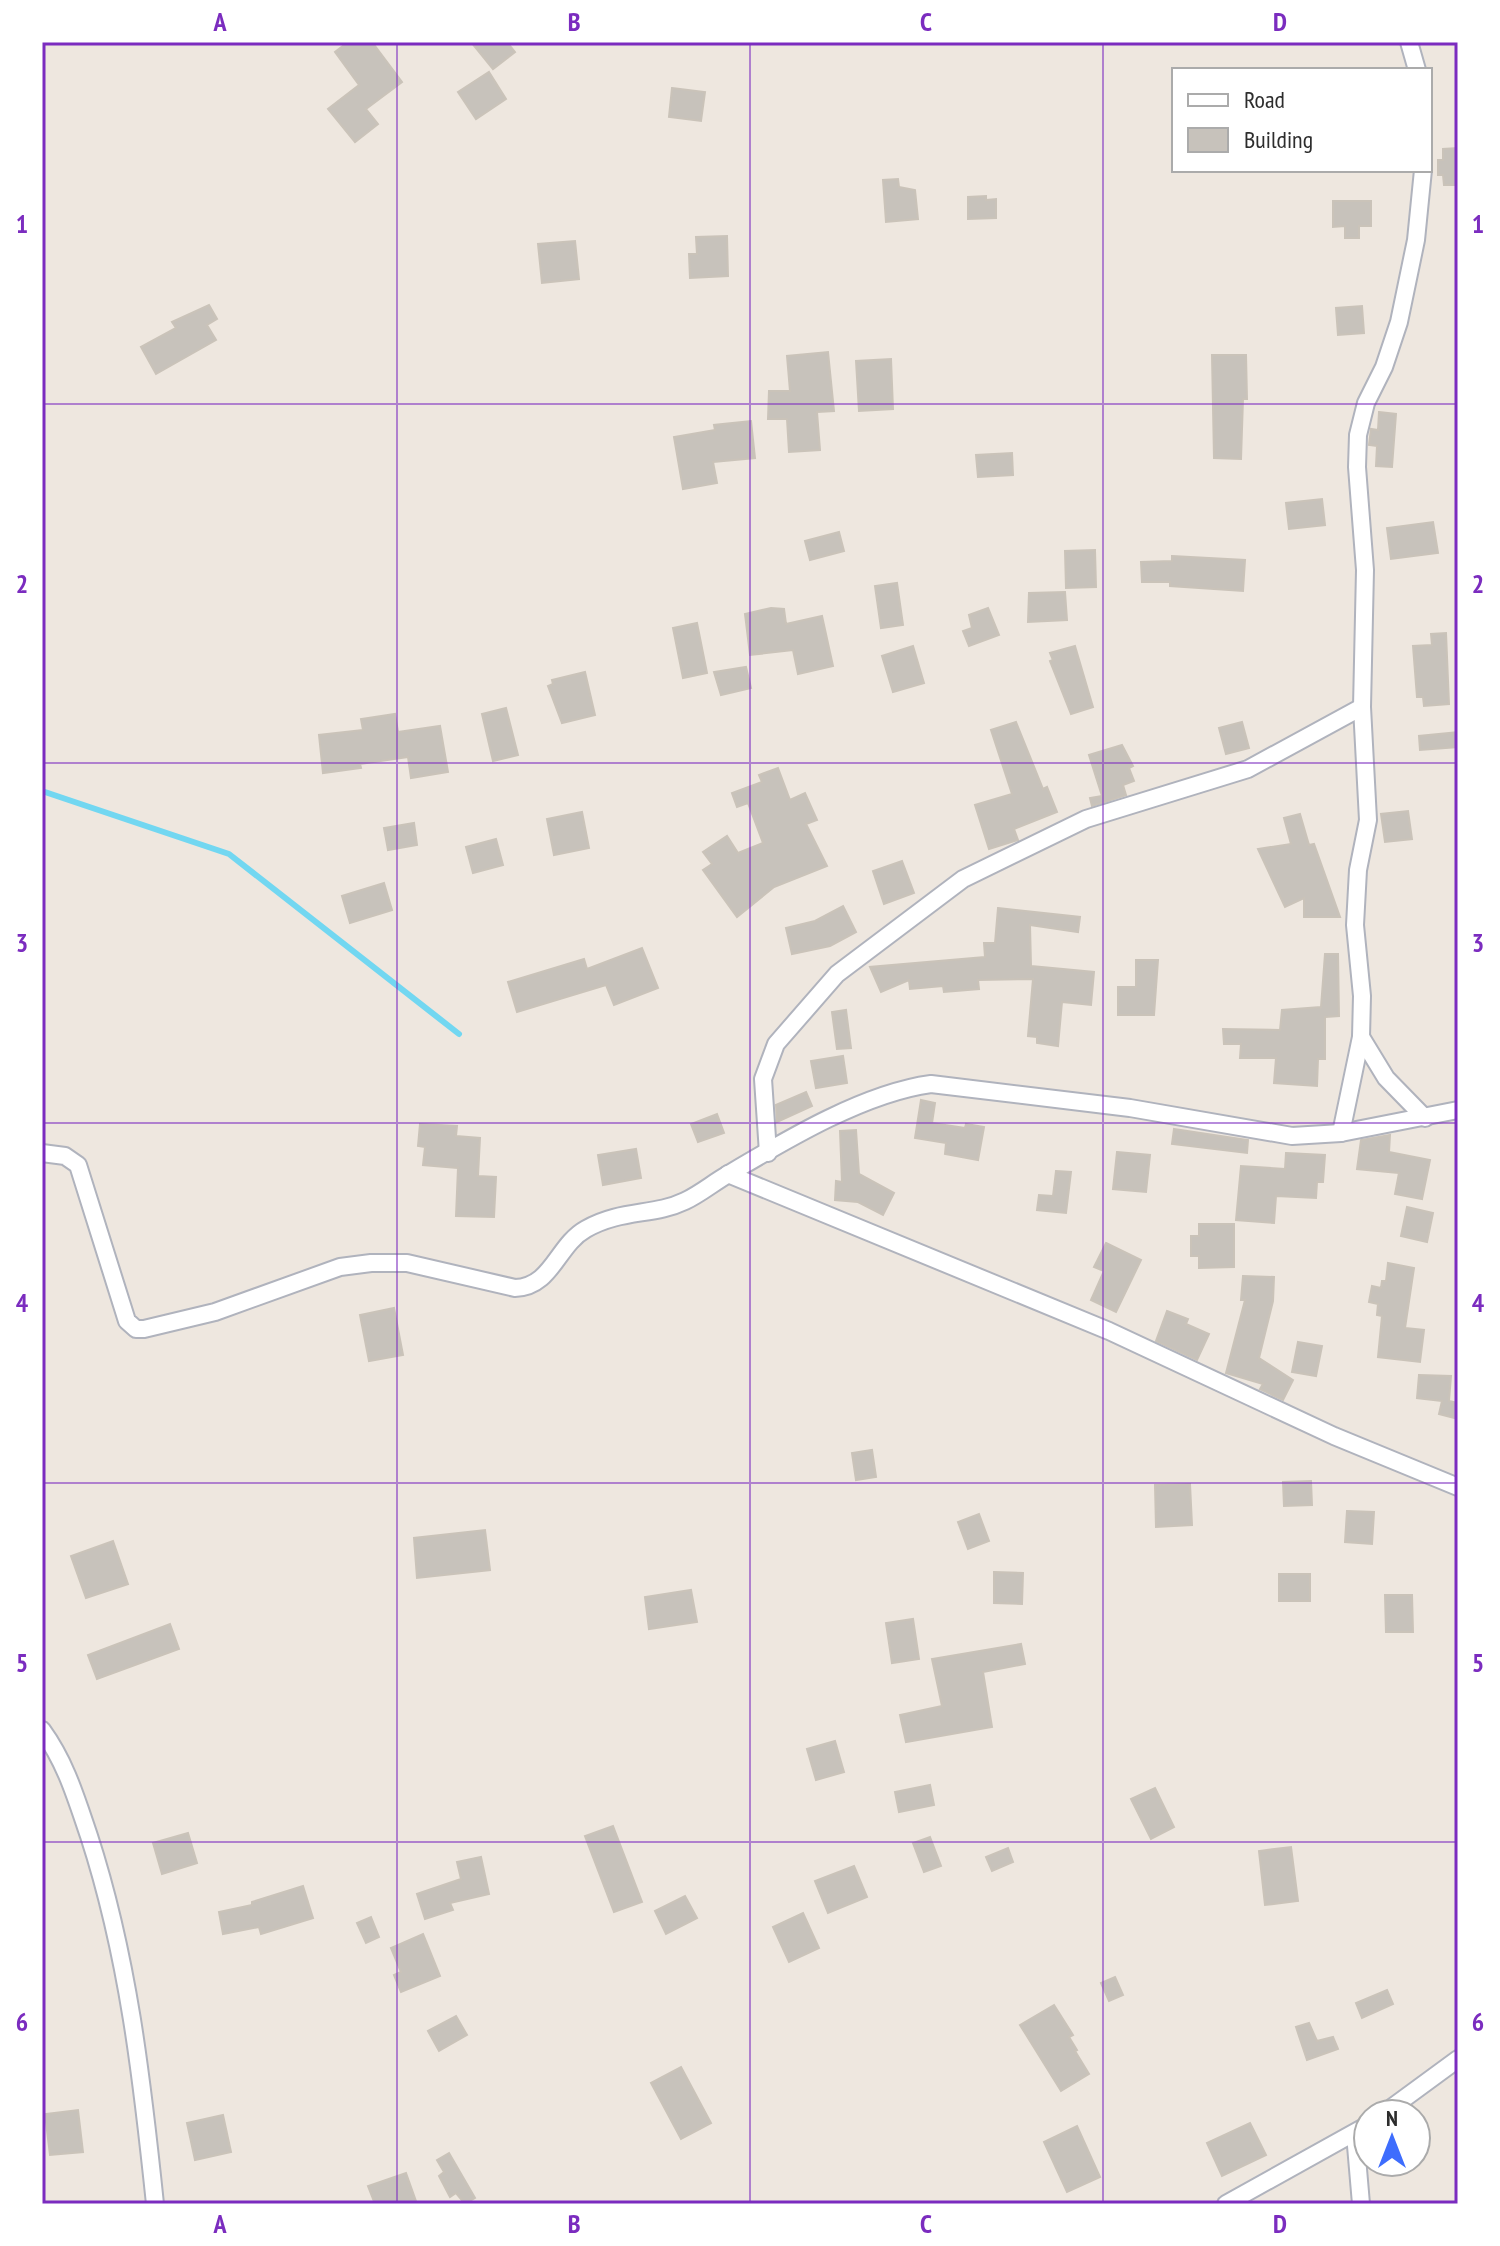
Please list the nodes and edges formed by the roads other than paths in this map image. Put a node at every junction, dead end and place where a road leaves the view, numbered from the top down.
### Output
1 (1409, 42) edge
2 (1416, 68) edge
3 (1423, 172) edge
4 (1362, 707) junction
5 (1361, 1037) junction
6 (1458, 1110) edge
7 (1425, 1118) junction
8 (1341, 1133) junction
9 (42, 1153) edge
10 (768, 1153) junction
11 (728, 1174) junction
12 (1458, 1487) edge
13 (42, 1730) edge
14 (1458, 2059) edge
15 (1405, 2098) edge
16 (1352, 2134) edge
17 (1361, 2178) edge
18 (155, 2204) edge
19 (1226, 2204) edge
20 (1361, 2204) edge

1 - 2 street
3 - 4 street
4 - 5 street
4 - 10 street
5 - 7 street
5 - 8 street
6 - 7 street
7 - 8 street
8 - 10 street
9 - 11 street
10 - 11 street
11 - 12 street
13 - 18 street
14 - 15 street
16 - 19 street
17 - 20 street

